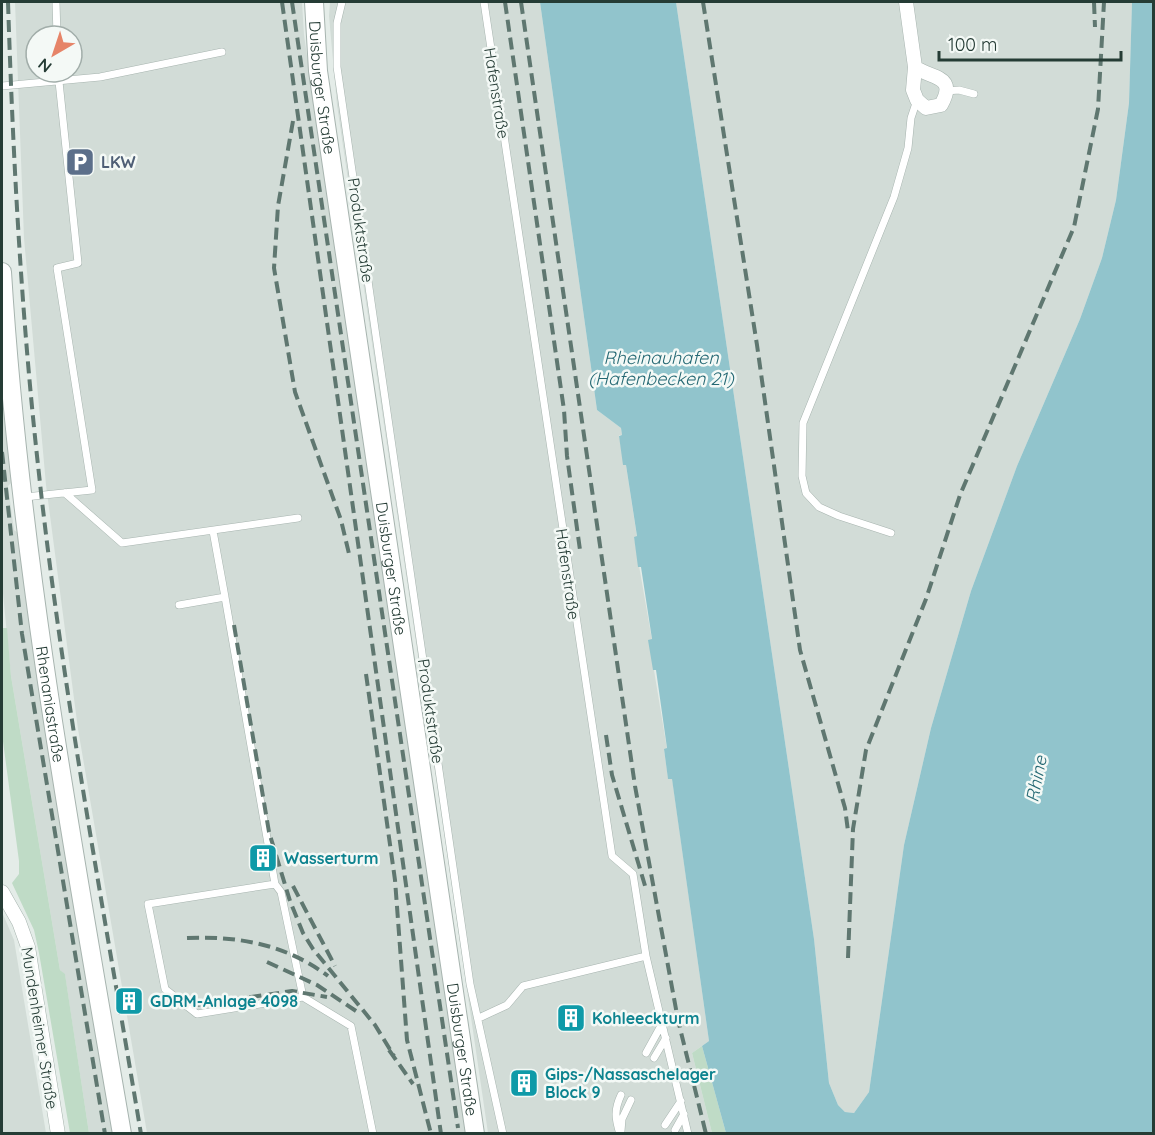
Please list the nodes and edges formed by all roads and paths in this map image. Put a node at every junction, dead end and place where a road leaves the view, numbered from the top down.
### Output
1 (56, 2) edge
2 (314, 2) edge
3 (342, 2) edge
4 (483, 2) edge
5 (906, 2) edge
6 (57, 24) edge
7 (222, 52) dead end
8 (915, 66) junction
9 (84, 79) edge
10 (24, 84) edge
11 (58, 84) edge
12 (2, 86) edge
13 (946, 91) junction
14 (974, 94) dead end
15 (917, 100) junction
16 (2, 272) edge
17 (65, 493) junction
18 (22, 498) junction
19 (298, 518) dead end
20 (213, 531) junction
21 (891, 533) dead end
22 (225, 597) junction
23 (179, 605) dead end
24 (275, 884) junction
25 (2, 892) edge
26 (646, 956) junction
27 (303, 997) junction
28 (478, 1018) junction
29 (662, 1023) junction
30 (666, 1038) junction
31 (646, 1053) dead end
32 (654, 1058) dead end
33 (621, 1095) dead end
34 (631, 1100) dead end
35 (681, 1101) junction
36 (684, 1114) junction
37 (666, 1125) dead end
38 (675, 1130) dead end
39 (58, 1134) edge
40 (122, 1134) edge
41 (373, 1134) edge
42 (475, 1134) edge
43 (503, 1134) edge
44 (620, 1134) edge
45 (688, 1134) edge

1 - 6 lane
2 - 42 street, Duisburger Straße
3 - 28 lane, Produktstraße
4 - 26 lane, Hafenstraße
5 - 8 street
7 - 9 lane
8 - 13 street
8 - 15 street
10 - 12 lane
11 - 17 lane
13 - 14 lane
13 - 15 street
15 - 21 lane
16 - 18 street, Rhenaniastraße
17 - 18 lane
17 - 20 lane
18 - 40 street, Rhenaniastraße
19 - 20 lane
20 - 22 lane
22 - 23 lane
22 - 24 lane
24 - 27 lane
24 - 27 lane
25 - 39 street, Mundenheimer Straße
26 - 28 lane
26 - 29 lane, Hafenstraße
27 - 41 lane
28 - 43 lane, Produktstraße
29 - 30 lane, Hafenstraße
29 - 31 lane
30 - 32 lane
30 - 35 lane, Hafenstraße
33 - 44 lane
34 - 44 lane
35 - 36 lane, Hafenstraße
35 - 37 lane
36 - 38 lane
36 - 45 lane, Hafenstraße

